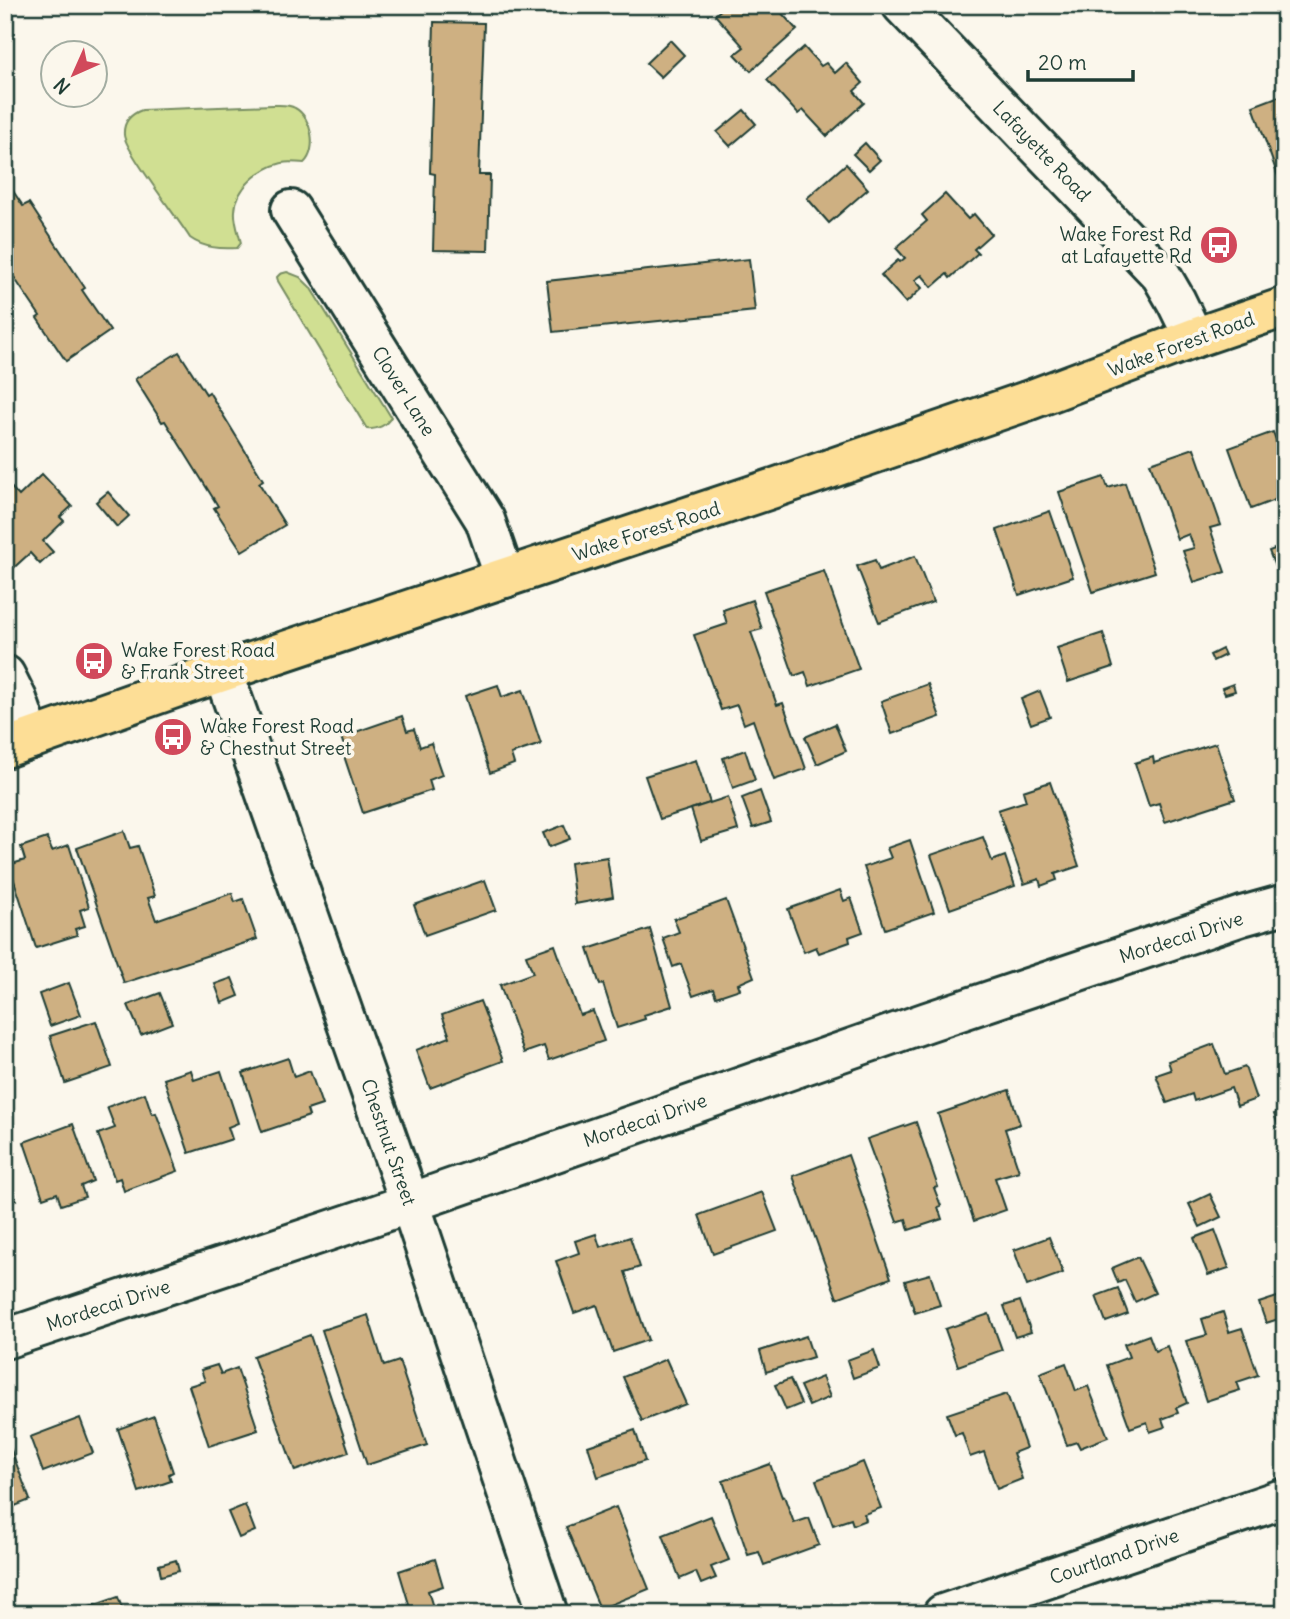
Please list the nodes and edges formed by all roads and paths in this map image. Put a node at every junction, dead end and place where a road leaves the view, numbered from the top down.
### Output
1 (902, 5) edge
2 (291, 210) dead end
3 (1285, 307) edge
4 (1194, 338) junction
5 (505, 578) junction
6 (223, 672) junction
7 (5, 675) edge
8 (18, 744) edge
9 (1285, 904) edge
10 (410, 1203) junction
11 (5, 1339) edge
12 (1285, 1497) edge
13 (548, 1614) edge
14 (943, 1614) edge

1 - 4 street, Lafayette Road
2 - 5 street, Clover Lane
3 - 4 main road, Wake Forest Road
4 - 5 main road, Wake Forest Road
5 - 6 main road, Wake Forest Road
6 - 8 main road, Wake Forest Road
6 - 10 street, Chestnut Street
7 - 8 street
9 - 10 street, Mordecai Drive
10 - 11 street, Mordecai Drive
10 - 13 street, Chestnut Street
12 - 14 street, Courtland Drive

